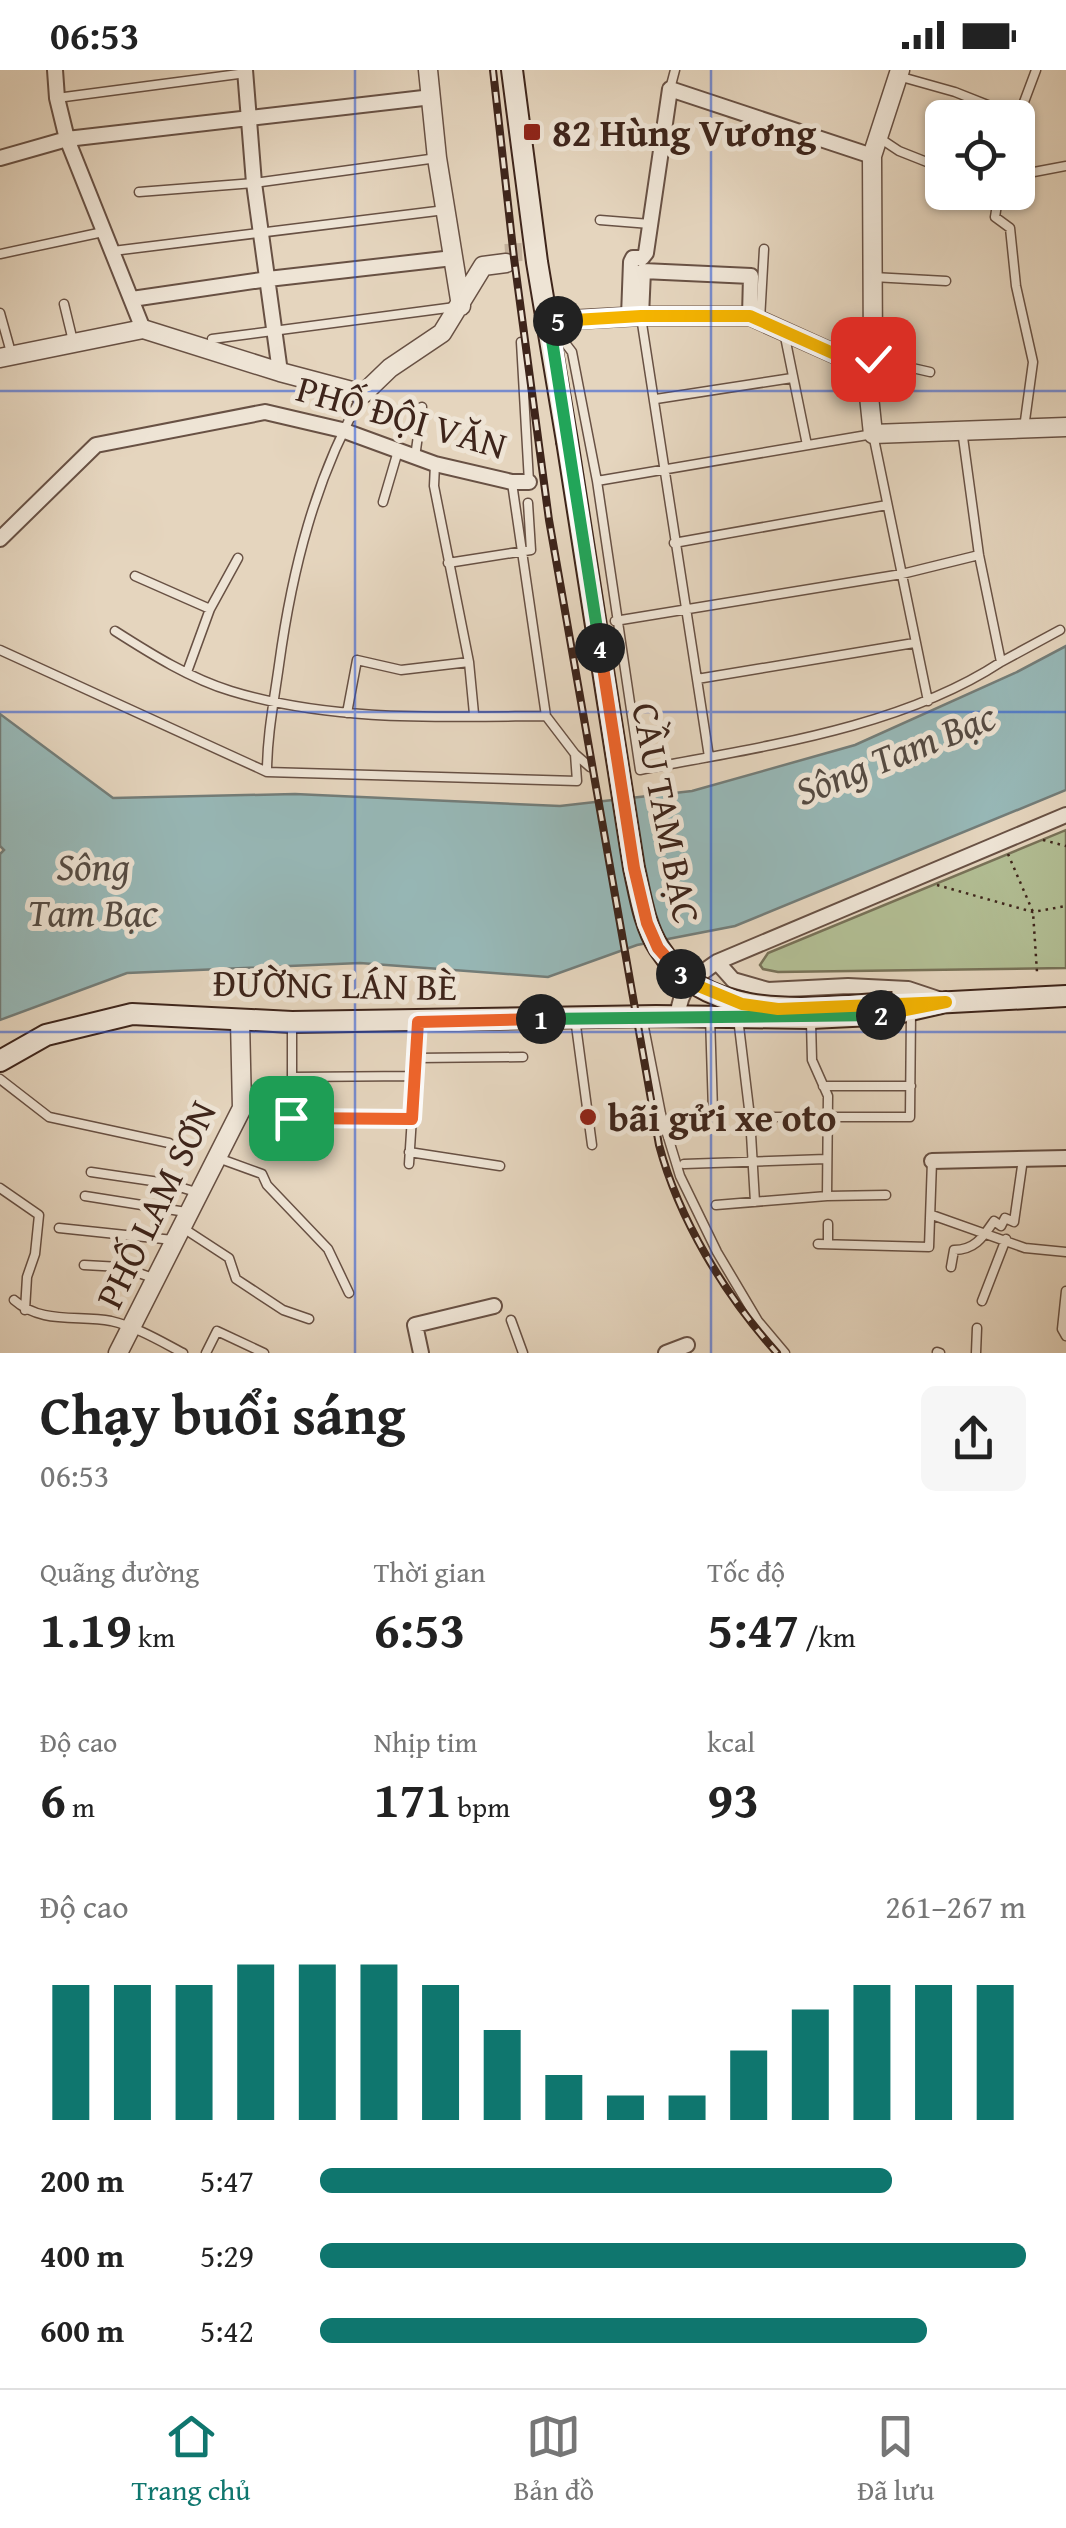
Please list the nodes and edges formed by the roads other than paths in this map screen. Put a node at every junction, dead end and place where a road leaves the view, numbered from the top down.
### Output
1 (55, 70) edge
2 (428, 70) edge
3 (512, 70) edge
4 (675, 70) edge
5 (1036, 70) edge
6 (246, 72) edge
7 (899, 73) edge
8 (670, 90) junction
9 (57, 98) junction
10 (432, 98) junction
11 (974, 100) edge
12 (1025, 100) edge
13 (248, 118) junction
14 (67, 140) junction
15 (875, 147) junction
16 (0, 158) edge
17 (437, 158) junction
18 (925, 161) edge
19 (1066, 166) edge
20 (1035, 172) edge
21 (254, 183) junction
22 (138, 192) dead end
23 (446, 210) junction
24 (996, 210) edge
25 (600, 220) dead end
26 (650, 224) junction
27 (263, 230) junction
28 (106, 232) junction
29 (764, 249) dead end
30 (113, 250) junction
31 (0, 254) edge
32 (521, 257) junction
33 (453, 258) junction
34 (873, 277) junction
35 (268, 279) junction
36 (946, 281) dead end
37 (132, 299) junction
38 (64, 304) dead end
39 (461, 306) junction
40 (0, 313) edge
41 (635, 316) junction
42 (755, 318) junction
43 (549, 321) junction
44 (143, 329) junction
45 (784, 329) junction
46 (276, 331) junction
47 (212, 339) dead end
48 (73, 341) junction
49 (521, 342) dead end
50 (6, 357) edge
51 (870, 363) junction
52 (280, 372) junction
53 (930, 372) dead end
54 (792, 378) junction
55 (362, 394) junction
56 (656, 399) junction
57 (422, 407) dead end
58 (1066, 426) edge
59 (1024, 428) junction
60 (342, 430) junction
61 (962, 430) junction
62 (873, 434) junction
63 (807, 445) junction
64 (398, 450) junction
65 (415, 457) junction
66 (436, 464) junction
67 (664, 472) junction
68 (512, 482) junction
69 (528, 482) joint
70 (597, 482) junction
71 (383, 502) dead end
72 (528, 502) dead end
73 (886, 505) junction
74 (0, 539) edge
75 (674, 543) junction
76 (522, 552) junction
77 (979, 555) junction
78 (238, 558) dead end
79 (448, 563) junction
80 (902, 574) junction
81 (135, 576) dead end
82 (210, 609) junction
83 (684, 610) junction
84 (615, 621) junction
85 (1060, 630) dead end
86 (116, 631) dead end
87 (914, 644) junction
88 (0, 650) edge
89 (469, 662) junction
90 (1000, 662) junction
91 (187, 672) junction
92 (698, 679) junction
93 (928, 700) junction
94 (273, 701) junction
95 (347, 713) junction
96 (474, 714) junction
97 (546, 716) junction
98 (574, 754) junction
99 (709, 757) junction
100 (590, 767) dead end
101 (267, 772) junction
102 (1066, 816) edge
103 (717, 962) junction
104 (1066, 996) edge
105 (946, 1002) junction
106 (902, 1007) junction
107 (642, 1016) junction
108 (678, 1016) junction
109 (710, 1017) junction
110 (575, 1018) junction
111 (738, 1018) junction
112 (812, 1018) junction
113 (240, 1021) junction
114 (292, 1022) junction
115 (418, 1022) junction
116 (523, 1057) dead end
117 (416, 1058) junction
118 (0, 1061) edge
119 (414, 1076) junction
120 (0, 1080) edge
121 (824, 1086) junction
122 (911, 1086) junction
123 (827, 1115) junction
124 (750, 1117) junction
125 (291, 1118) dead end
126 (412, 1119) junction
127 (692, 1119) dead end
128 (168, 1143) dead end
129 (592, 1145) dead end
130 (410, 1152) junction
131 (218, 1158) junction
132 (1066, 1158) edge
133 (826, 1159) junction
134 (1023, 1159) junction
135 (752, 1160) junction
136 (932, 1160) joint
137 (409, 1164) dead end
138 (684, 1164) dead end
139 (500, 1166) dead end
140 (91, 1172) dead end
141 (0, 1188) edge
142 (200, 1194) junction
143 (886, 1195) dead end
144 (85, 1196) dead end
145 (827, 1196) junction
146 (755, 1202) junction
147 (716, 1205) dead end
148 (932, 1215) junction
149 (828, 1224) dead end
150 (184, 1227) junction
151 (59, 1228) dead end
152 (986, 1232) junction
153 (1006, 1239) junction
154 (1066, 1252) edge
155 (84, 1266) dead end
156 (951, 1267) dead end
157 (156, 1279) junction
158 (1066, 1291) edge
159 (349, 1293) dead end
160 (14, 1300) dead end
161 (982, 1301) dead end
162 (494, 1306) dead end
163 (25, 1310) junction
164 (308, 1319) dead end
165 (511, 1320) dead end
166 (131, 1326) junction
167 (978, 1328) dead end
168 (1066, 1336) edge
169 (687, 1345) dead end
170 (118, 1353) edge
171 (183, 1353) edge
172 (206, 1353) edge
173 (264, 1353) edge
174 (420, 1353) edge
175 (523, 1353) edge
176 (666, 1353) edge
177 (785, 1353) edge
178 (976, 1353) edge

1 - 9 street
2 - 10 street
3 - 32 main road, CẦU TAM BẠC
4 - 8 lane
5 - 12 lane
6 - 9 lane
6 - 13 street
7 - 11 lane
7 - 15 street
8 - 15 street
8 - 26 street
9 - 14 street
10 - 13 street
10 - 17 street
13 - 14 street
13 - 21 street
14 - 16 street
14 - 28 street
15 - 18 lane
15 - 34 street
17 - 21 lane
17 - 23 street
19 - 20 lane
21 - 22 lane
21 - 27 street
23 - 27 lane
23 - 33 street
24 - 59 lane
25 - 26 lane
26 - 41 street
27 - 30 lane
27 - 35 street
28 - 30 street
28 - 31 lane
29 - 42 lane
30 - 37 street
32 - 33 street
32 - 39 street
32 - 43 main road, CẦU TAM BẠC
33 - 35 street
33 - 39 street
34 - 36 lane
34 - 51 street
35 - 37 street
35 - 46 street
37 - 44 street
38 - 48 lane
39 - 46 lane
39 - 55 street
40 - 50 lane
41 - 42 street
41 - 42 street
41 - 43 street
41 - 56 lane
42 - 45 street
43 - 70 lane
43 - 106 main road, CẦU TAM BẠC, bridge
44 - 48 street
44 - 52 street
45 - 51 street
45 - 54 lane
46 - 47 lane
46 - 52 street
48 - 50 street
49 - 69 lane
51 - 53 lane
51 - 62 street
52 - 55 street
54 - 56 lane
54 - 63 lane
55 - 60 lane
56 - 67 lane
57 - 65 lane
58 - 59 street
59 - 61 street
60 - 64 street, PHỐ ĐỘI VĂN
60 - 74 street, PHỐ ĐỘI VĂN
60 - 94 lane
61 - 62 street
61 - 77 lane
62 - 63 lane
62 - 73 lane
63 - 67 lane
64 - 65 street, PHỐ ĐỘI VĂN
64 - 71 lane
65 - 66 street, PHỐ ĐỘI VĂN
66 - 68 street, PHỐ ĐỘI VĂN
66 - 79 lane
67 - 70 lane
67 - 75 lane
68 - 69 street, PHỐ ĐỘI VĂN
68 - 76 lane
70 - 84 lane
72 - 76 lane
73 - 75 lane
73 - 80 lane
75 - 83 lane
76 - 79 lane
76 - 97 lane
77 - 80 lane
77 - 90 lane
78 - 82 lane
79 - 89 lane
80 - 83 lane
80 - 87 lane
81 - 82 lane
82 - 91 lane
83 - 84 lane
83 - 92 lane
84 - 99 lane
85 - 90 lane
86 - 91 lane
87 - 92 lane
87 - 93 lane
88 - 101 lane
89 - 95 lane
89 - 96 lane
90 - 93 lane
91 - 94 lane
92 - 99 lane
93 - 99 lane
94 - 95 lane
94 - 101 lane
95 - 96 lane
96 - 97 lane
97 - 98 lane
98 - 100 lane
98 - 101 lane
102 - 103 street
103 - 105 street
103 - 108 street
104 - 105 main road
105 - 106 main road
106 - 112 main road, ĐƯỜNG LÁN BÈ
106 - 122 lane
107 - 108 main road, ĐƯỜNG LÁN BÈ
107 - 110 main road, ĐƯỜNG LÁN BÈ
107 - 177 lane
108 - 109 main road, ĐƯỜNG LÁN BÈ
109 - 111 main road, ĐƯỜNG LÁN BÈ
109 - 127 lane
110 - 115 main road, ĐƯỜNG LÁN BÈ
110 - 129 lane
111 - 112 main road, ĐƯỜNG LÁN BÈ
111 - 124 lane
112 - 121 lane
113 - 114 main road, ĐƯỜNG LÁN BÈ
113 - 118 main road, ĐƯỜNG LÁN BÈ
113 - 131 street, PHỐ LAM SƠN
114 - 115 main road, ĐƯỜNG LÁN BÈ
114 - 119 lane
115 - 117 lane
116 - 117 lane
117 - 119 lane
119 - 126 lane
120 - 128 lane
121 - 122 lane
121 - 123 lane
122 - 123 lane
123 - 124 lane
123 - 133 lane
124 - 135 lane
125 - 126 lane
126 - 130 lane
130 - 137 lane
130 - 139 lane
131 - 142 street, PHỐ LAM SƠN
131 - 159 lane
132 - 134 street
133 - 135 lane
133 - 145 lane
134 - 136 street
134 - 152 lane
135 - 138 lane
135 - 146 lane
136 - 148 lane
140 - 142 lane
141 - 163 lane
142 - 150 street, PHỐ LAM SƠN
143 - 145 lane
144 - 150 lane
145 - 146 lane
146 - 147 lane
148 - 149 lane
148 - 152 lane
150 - 151 lane
150 - 157 street, PHỐ LAM SƠN
150 - 164 lane
152 - 153 lane
152 - 156 lane
153 - 154 lane
153 - 161 lane
155 - 157 lane
157 - 166 street, PHỐ LAM SƠN
158 - 168 lane
160 - 163 lane
162 - 174 street
163 - 166 lane
165 - 175 lane
166 - 170 street, PHỐ LAM SƠN
166 - 171 lane
167 - 178 lane
169 - 176 street
172 - 173 lane

